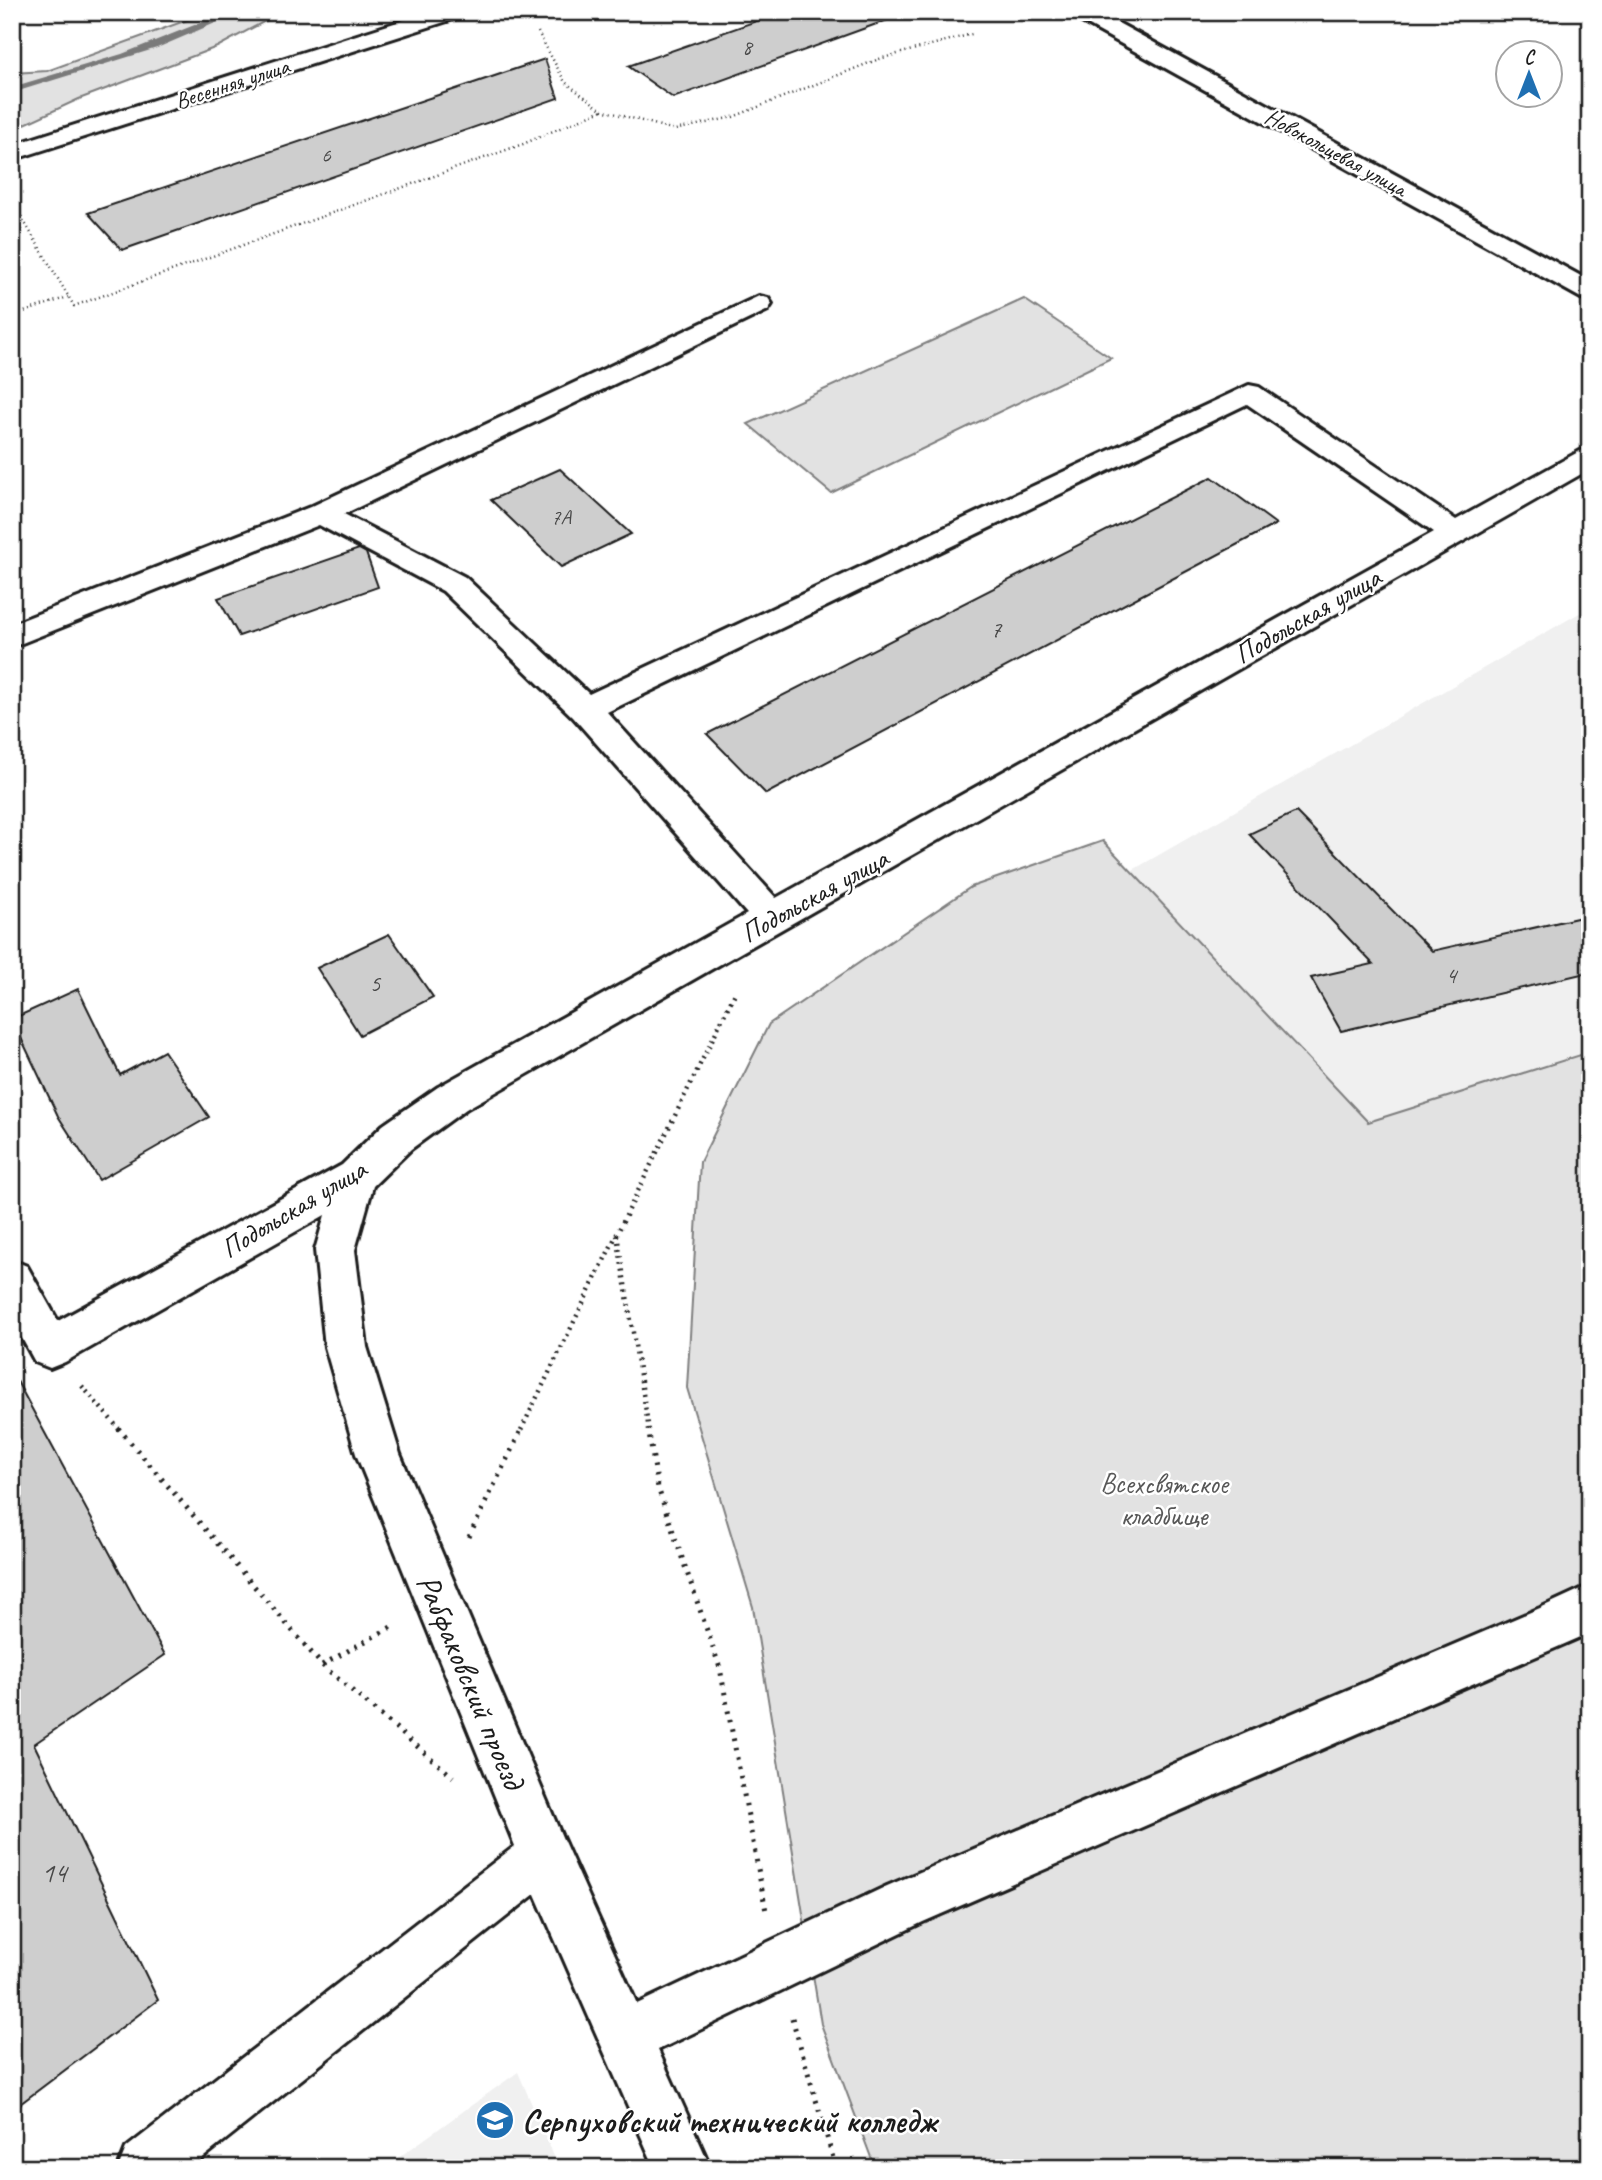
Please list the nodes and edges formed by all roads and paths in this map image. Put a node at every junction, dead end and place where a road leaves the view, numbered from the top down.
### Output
1 (452, 12) edge
2 (1081, 12) edge
3 (538, 32) dead end
4 (972, 34) dead end
5 (603, 110) junction
6 (12, 153) edge
7 (12, 201) edge
8 (1590, 292) edge
9 (68, 297) junction
10 (759, 304) dead end
11 (12, 316) edge
12 (1590, 457) edge
13 (320, 514) junction
14 (1454, 533) junction
15 (12, 636) edge
16 (585, 709) junction
17 (772, 918) junction
18 (356, 1177) junction
19 (617, 1235) junction
20 (12, 1279) edge
21 (50, 1348) junction
22 (438, 1601) junction
23 (1590, 1608) edge
24 (322, 1665) junction
25 (459, 1783) dead end
26 (544, 1855) junction
27 (776, 1965) junction
28 (625, 2038) junction
29 (146, 2168) edge
30 (683, 2168) edge
31 (836, 2168) edge

1 - 6 street, Весенняя улица
2 - 8 street, Новокольцевая улица
3 - 5 path
4 - 5 path
5 - 9 path
7 - 9 path
9 - 11 path
10 - 13 street
12 - 14 street, Подольская улица
13 - 15 street
13 - 16 street
14 - 16 street
14 - 17 street, Подольская улица
16 - 17 street
17 - 18 street, Подольская улица
17 - 19 path
18 - 21 street, Подольская улица
18 - 22 street, Рабфаковский проезд
19 - 22 path
19 - 27 path
20 - 21 street
21 - 24 path
22 - 24 path
22 - 26 street, Рабфаковский проезд
23 - 27 street
24 - 25 path
26 - 28 street, Рабфаковский проезд
26 - 29 street
27 - 28 street
27 - 31 path
28 - 30 street, Рабфаковский проезд

